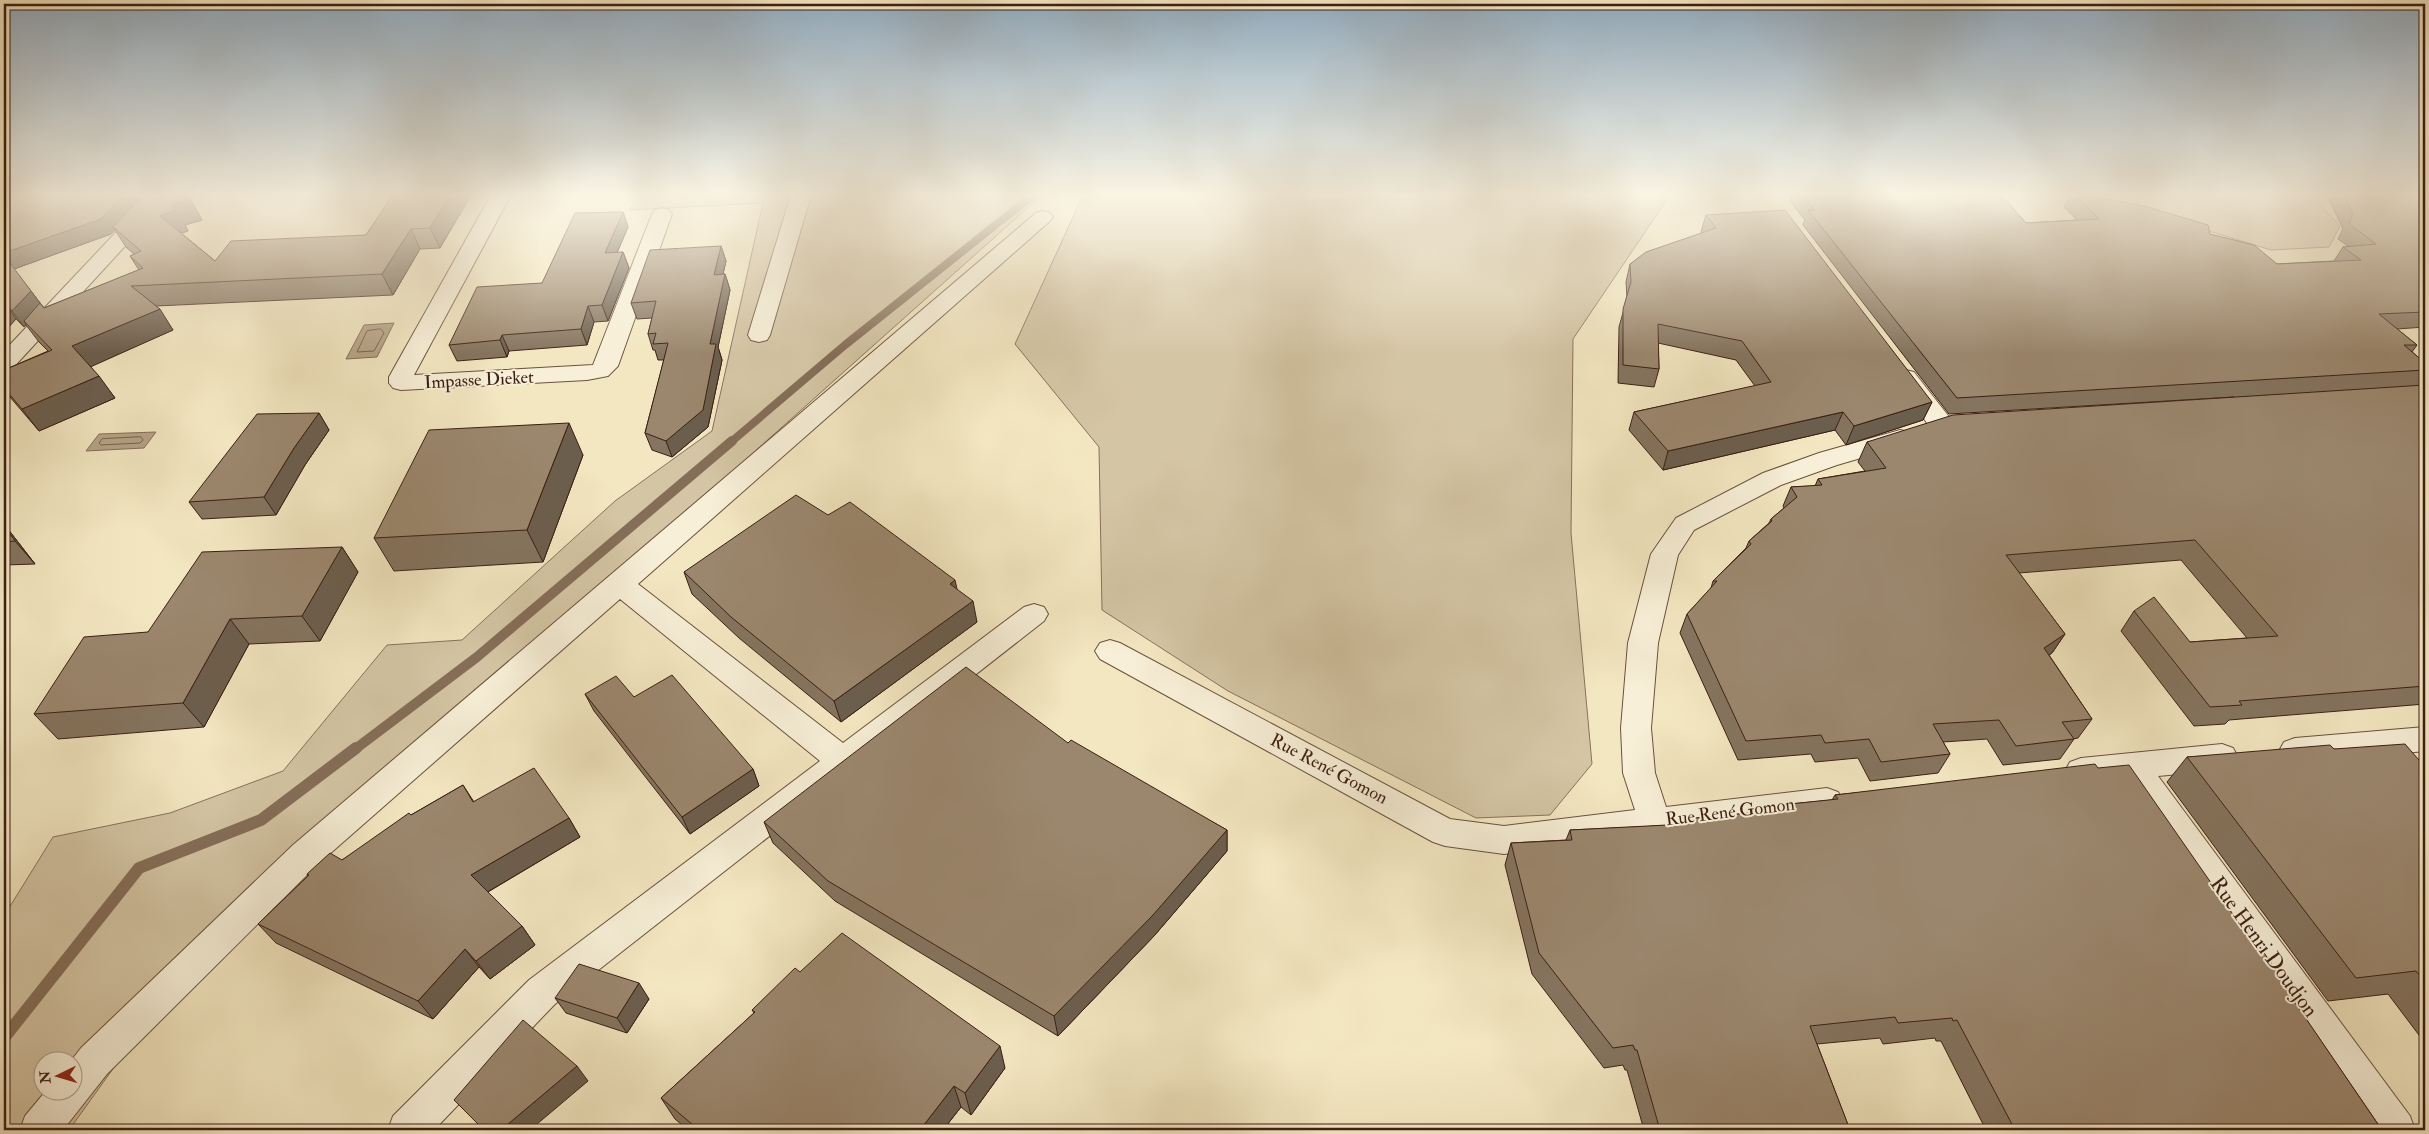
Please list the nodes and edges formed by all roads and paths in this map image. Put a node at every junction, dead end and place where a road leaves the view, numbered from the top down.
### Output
1 (113, 248) edge
2 (472, 248) edge
3 (650, 248) edge
4 (785, 248) edge
5 (1007, 248) edge
6 (759, 335) dead end
7 (1894, 362) edge
8 (4, 364) edge
9 (618, 583) junction
10 (1034, 614) dead end
11 (1110, 650) dead end
12 (2425, 739) edge
13 (843, 760) junction
14 (2132, 765) junction
15 (2054, 774) edge
16 (1859, 797) edge
17 (1655, 821) junction
18 (82, 1076) edge
19 (61, 1102) edge
20 (39, 1130) edge
21 (407, 1130) edge
22 (2396, 1130) edge

1 - 8 street
2 - 3 street, Impasse Dieket
4 - 6 street
5 - 9 street
7 - 17 street
9 - 13 street
9 - 18 street
10 - 13 street
11 - 17 street, Rue René Gomon
12 - 14 street
13 - 21 street
14 - 15 street
14 - 22 street, Rue Henri Doudjon
16 - 17 street, Rue René Gomon
19 - 20 street

